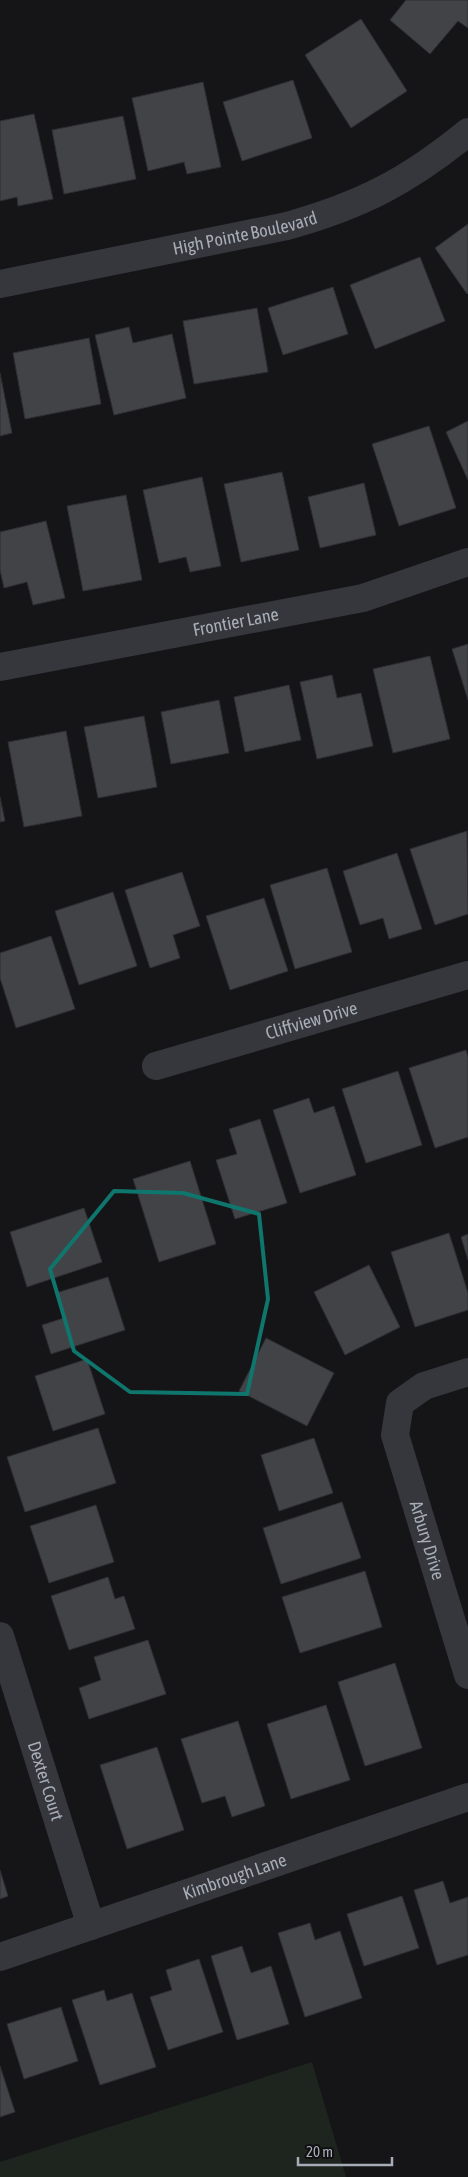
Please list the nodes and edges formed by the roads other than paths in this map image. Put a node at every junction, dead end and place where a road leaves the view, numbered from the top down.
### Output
1 (468, 132) edge
2 (0, 284) edge
3 (468, 562) edge
4 (0, 667) edge
5 (468, 975) edge
6 (156, 1066) dead end
7 (468, 1372) edge
8 (0, 1636) edge
9 (468, 1675) edge
10 (468, 1797) edge
11 (91, 1926) junction
12 (0, 1957) edge

1 - 2 street, High Pointe Boulevard
3 - 4 street, Frontier Lane
5 - 6 street, Cliffview Drive
7 - 9 street, Arbury Drive
8 - 11 street, Dexter Court
10 - 11 street, Kimbrough Lane
11 - 12 street, Kimbrough Lane

